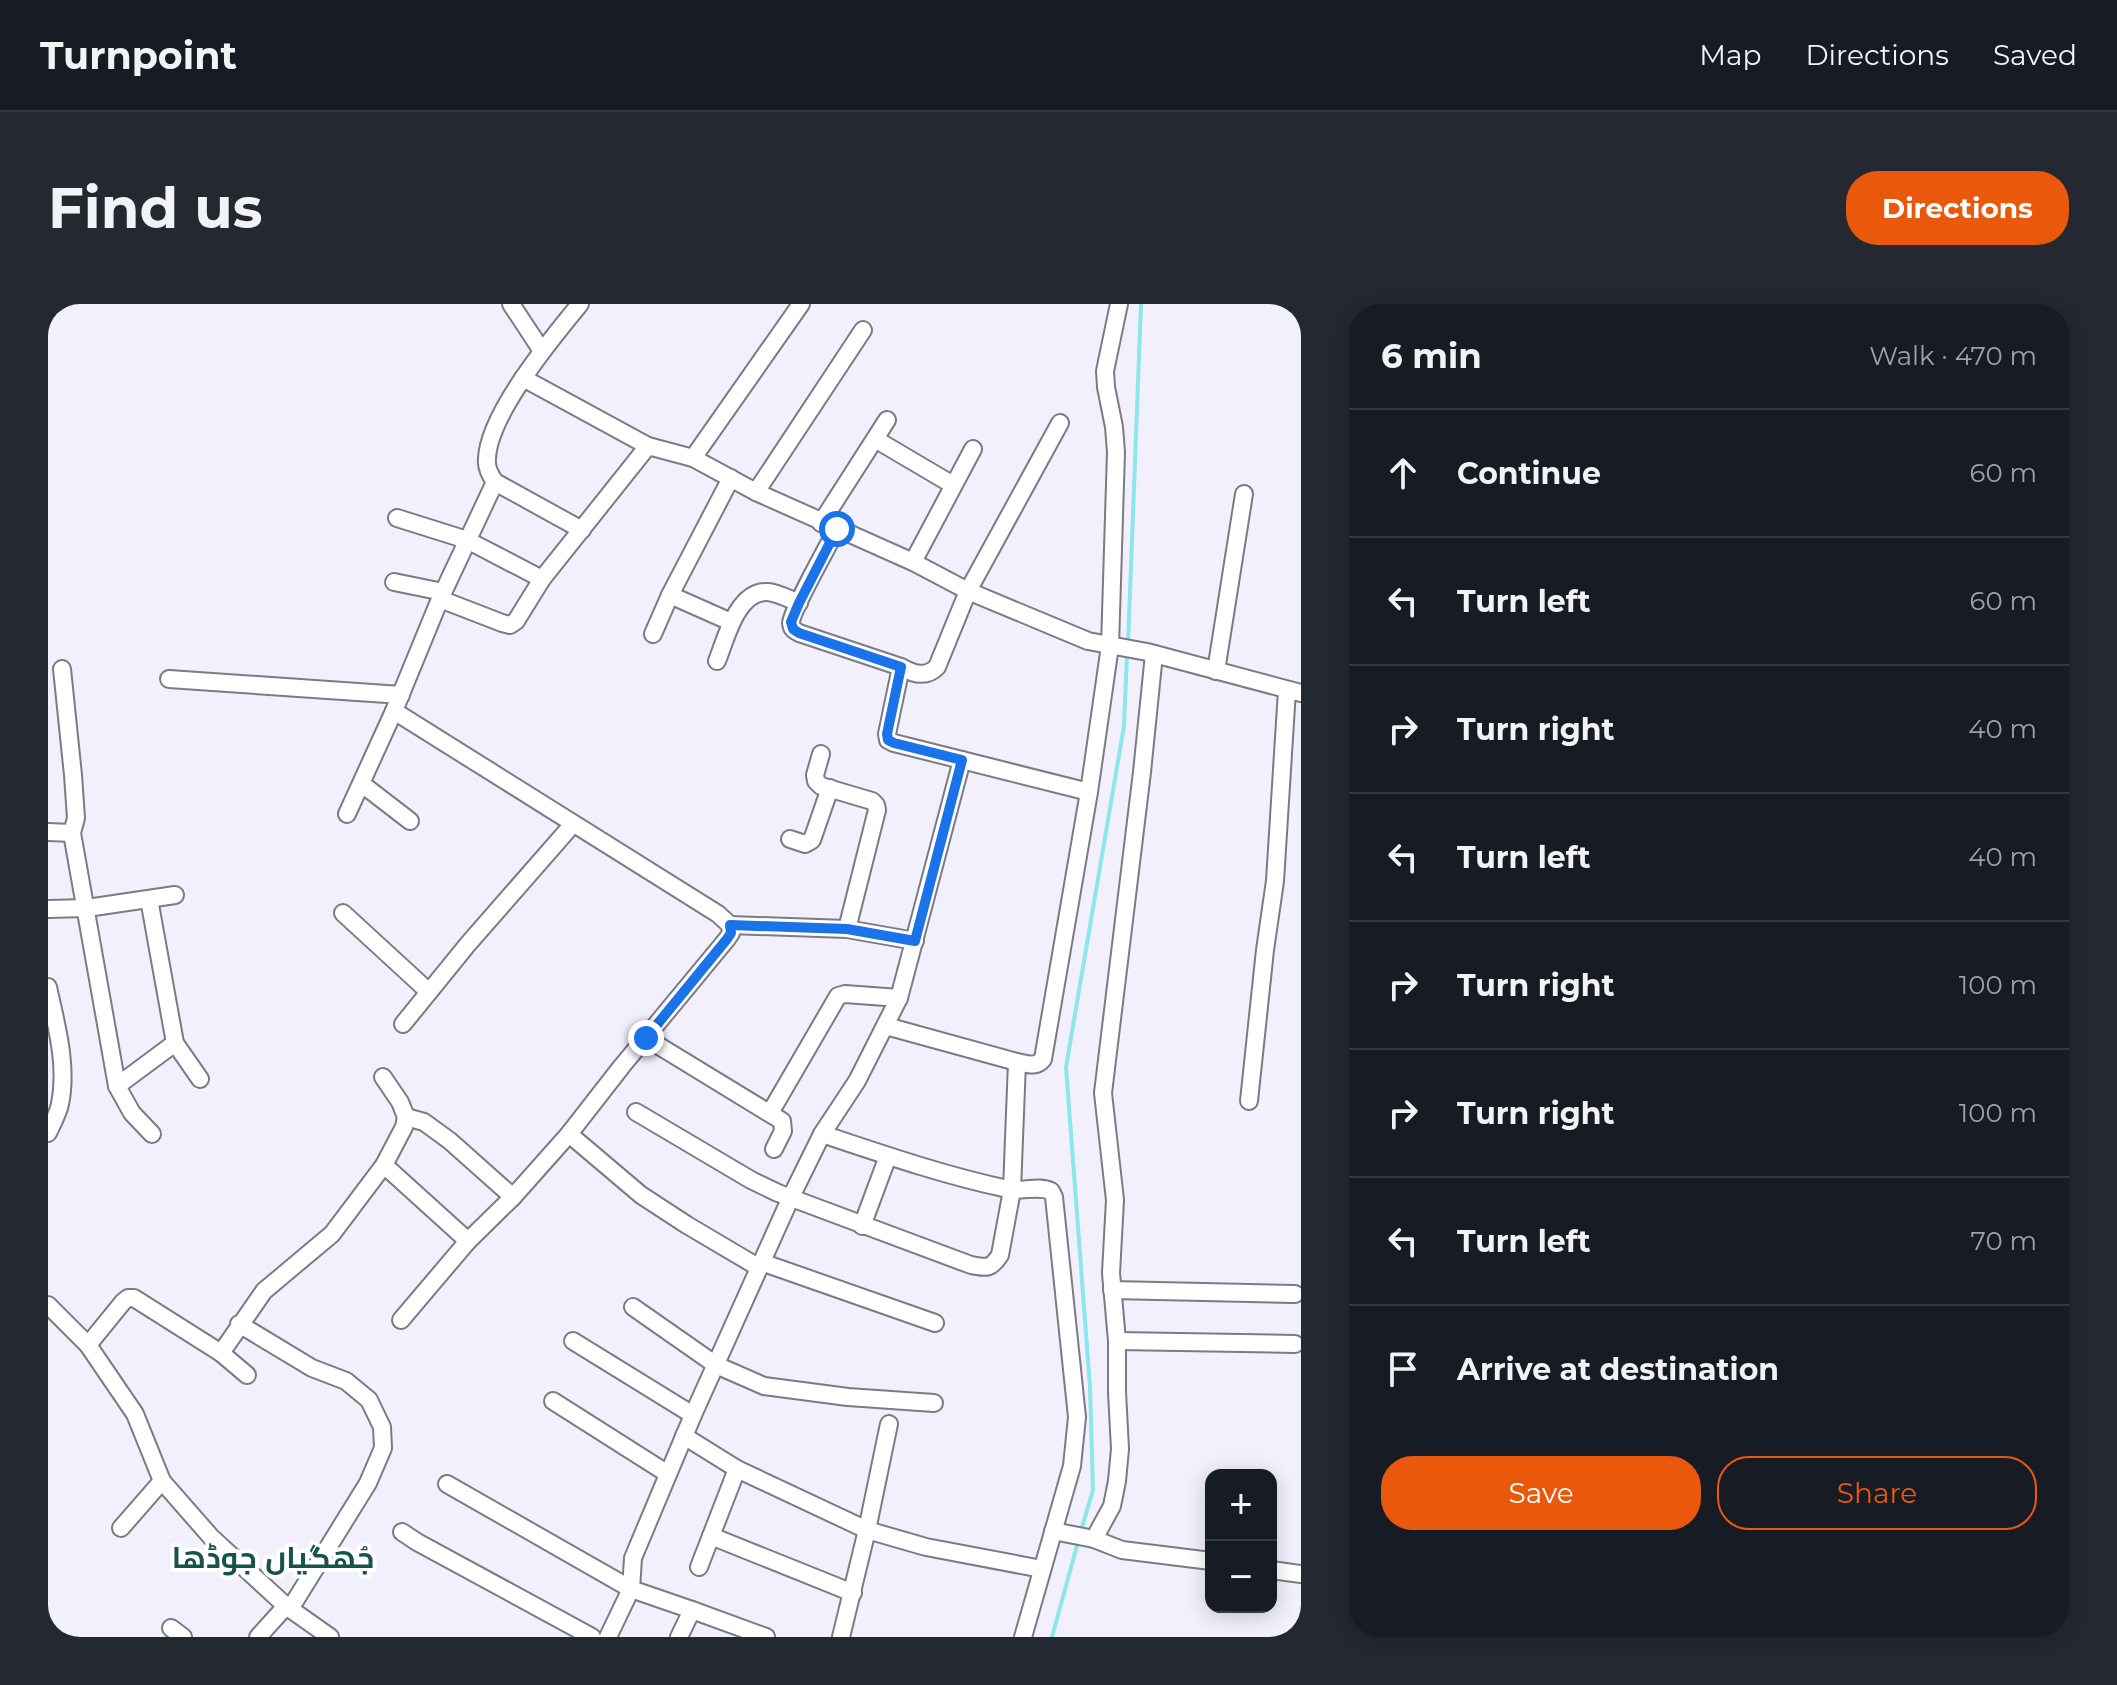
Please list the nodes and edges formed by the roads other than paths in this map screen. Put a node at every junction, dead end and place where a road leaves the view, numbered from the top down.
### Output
1 (511, 304) edge
2 (580, 304) edge
3 (801, 304) edge
4 (1119, 304) edge
5 (863, 330) dead end
6 (542, 351) junction
7 (523, 378) junction
8 (887, 420) dead end
9 (1060, 423) dead end
10 (875, 439) junction
11 (648, 446) junction
12 (973, 449) dead end
13 (693, 458) junction
14 (731, 478) junction
15 (495, 482) junction
16 (953, 485) junction
17 (756, 492) junction
18 (1244, 494) dead end
19 (397, 518) dead end
20 (829, 526) junction
21 (582, 530) junction
22 (467, 540) junction
23 (913, 562) junction
24 (542, 579) junction
25 (394, 582) dead end
26 (968, 591) junction
27 (670, 595) junction
28 (441, 596) junction
29 (799, 603) junction
30 (731, 622) junction
31 (653, 634) dead end
32 (1115, 647) junction
33 (1151, 653) junction
34 (717, 661) dead end
35 (901, 667) junction
36 (62, 669) dead end
37 (1216, 671) junction
38 (169, 679) dead end
39 (1294, 692) edge
40 (401, 695) junction
41 (394, 711) junction
42 (821, 754) dead end
43 (962, 760) junction
44 (362, 784) junction
45 (830, 788) junction
46 (1089, 792) junction
47 (347, 814) dead end
48 (410, 821) dead end
49 (573, 824) junction
50 (48, 832) edge
51 (72, 833) junction
52 (790, 839) dead end
53 (175, 895) dead end
54 (149, 899) junction
55 (87, 908) junction
56 (48, 909) edge
57 (343, 913) dead end
58 (730, 925) junction
59 (847, 929) junction
60 (915, 941) junction
61 (48, 987) edge
62 (429, 992) junction
63 (899, 998) junction
64 (403, 1024) dead end
65 (886, 1026) junction
66 (646, 1038) junction
67 (175, 1043) junction
68 (1017, 1062) junction
69 (383, 1077) dead end
70 (200, 1079) dead end
71 (117, 1086) junction
72 (1249, 1101) dead end
73 (636, 1112) dead end
74 (770, 1113) junction
75 (406, 1117) junction
76 (48, 1133) edge
77 (152, 1134) dead end
78 (569, 1134) junction
79 (822, 1134) junction
80 (774, 1149) dead end
81 (888, 1156) junction
82 (384, 1165) junction
83 (1012, 1190) junction
84 (513, 1197) junction
85 (791, 1197) junction
86 (862, 1226) junction
87 (468, 1241) junction
88 (760, 1264) junction
89 (1112, 1290) junction
90 (1295, 1294) dead end
91 (48, 1305) edge
92 (633, 1307) dead end
93 (401, 1320) dead end
94 (935, 1323) dead end
95 (239, 1324) junction
96 (573, 1341) dead end
97 (1117, 1341) junction
98 (1295, 1344) dead end
99 (88, 1345) junction
100 (221, 1353) junction
101 (716, 1365) junction
102 (247, 1375) dead end
103 (553, 1401) dead end
104 (934, 1403) dead end
105 (693, 1415) junction
106 (889, 1424) dead end
107 (684, 1436) junction
108 (737, 1469) junction
109 (668, 1474) junction
110 (162, 1481) junction
111 (447, 1484) dead end
112 (121, 1528) dead end
113 (867, 1530) junction
114 (402, 1532) dead end
115 (1060, 1532) junction
116 (711, 1536) junction
117 (1094, 1539) junction
118 (1205, 1560) edge
119 (699, 1567) dead end
120 (1042, 1569) junction
121 (1277, 1571) edge
122 (1301, 1574) edge
123 (631, 1589) junction
124 (853, 1593) junction
125 (288, 1608) junction
126 (692, 1610) junction
127 (258, 1637) edge
128 (330, 1637) edge
129 (592, 1637) edge
130 (608, 1637) edge
131 (679, 1637) edge
132 (766, 1637) edge
133 (841, 1637) edge
134 (1023, 1637) edge

1 - 6 street
2 - 6 street
3 - 13 street
4 - 32 street
5 - 17 street
6 - 7 street
7 - 11 street
7 - 15 street
8 - 10 street
9 - 26 street
10 - 16 street
10 - 20 street
11 - 13 street
11 - 21 street
12 - 16 street
13 - 14 street
14 - 17 street
14 - 27 street
15 - 21 street
15 - 22 street
16 - 23 street
17 - 20 street
18 - 37 street
19 - 22 street
20 - 23 street
20 - 29 street
21 - 24 street
22 - 24 street
22 - 28 street
23 - 26 street
24 - 28 street
25 - 28 street
26 - 32 street
26 - 35 street
27 - 30 street
27 - 31 street
28 - 40 street
29 - 30 street
29 - 35 street
30 - 34 street
32 - 33 street
32 - 46 street
33 - 37 street
33 - 89 street
35 - 43 street
36 - 51 street
37 - 39 street
38 - 40 street
39 - 72 street
40 - 41 street
41 - 44 street
41 - 49 street
42 - 45 street
43 - 46 street
43 - 60 street
44 - 47 street
44 - 48 street
45 - 52 street
45 - 59 street
46 - 68 street
49 - 58 street
49 - 62 street
50 - 51 street
51 - 55 street
53 - 54 street
54 - 55 street
54 - 67 street
55 - 56 street
55 - 71 street
57 - 62 street
58 - 59 street
58 - 66 street
59 - 60 street
60 - 63 street
61 - 76 street
62 - 64 street
63 - 65 street
63 - 74 street
65 - 68 street
65 - 79 street
66 - 74 street
66 - 78 street
67 - 70 street
67 - 71 street
68 - 83 street
69 - 75 street
71 - 77 street
73 - 85 street
74 - 80 street
75 - 82 street
75 - 84 street
78 - 84 street
78 - 88 street
79 - 81 street
79 - 85 street
81 - 83 street
81 - 86 street
82 - 87 street
82 - 95 street
83 - 86 street
83 - 115 street
84 - 87 street
85 - 86 street
85 - 88 street
87 - 93 street
88 - 94 street
88 - 101 street
89 - 90 street
89 - 97 street
91 - 99 street
92 - 101 street
95 - 100 street
95 - 125 street
96 - 105 street
97 - 98 street
97 - 117 street
99 - 100 street
99 - 110 street
100 - 102 street
101 - 104 street
101 - 105 street
103 - 109 street
105 - 107 street
106 - 113 street
107 - 108 street
107 - 109 street
108 - 113 street
108 - 116 street
109 - 123 street
110 - 112 street
110 - 125 street
111 - 123 street
113 - 120 street
113 - 124 street
114 - 129 street
115 - 117 street
115 - 120 street
116 - 119 street
116 - 124 street
117 - 118 street
120 - 134 street
121 - 122 street
123 - 126 street
123 - 130 street
124 - 133 street
125 - 127 street
125 - 128 street
126 - 131 street
126 - 132 street

